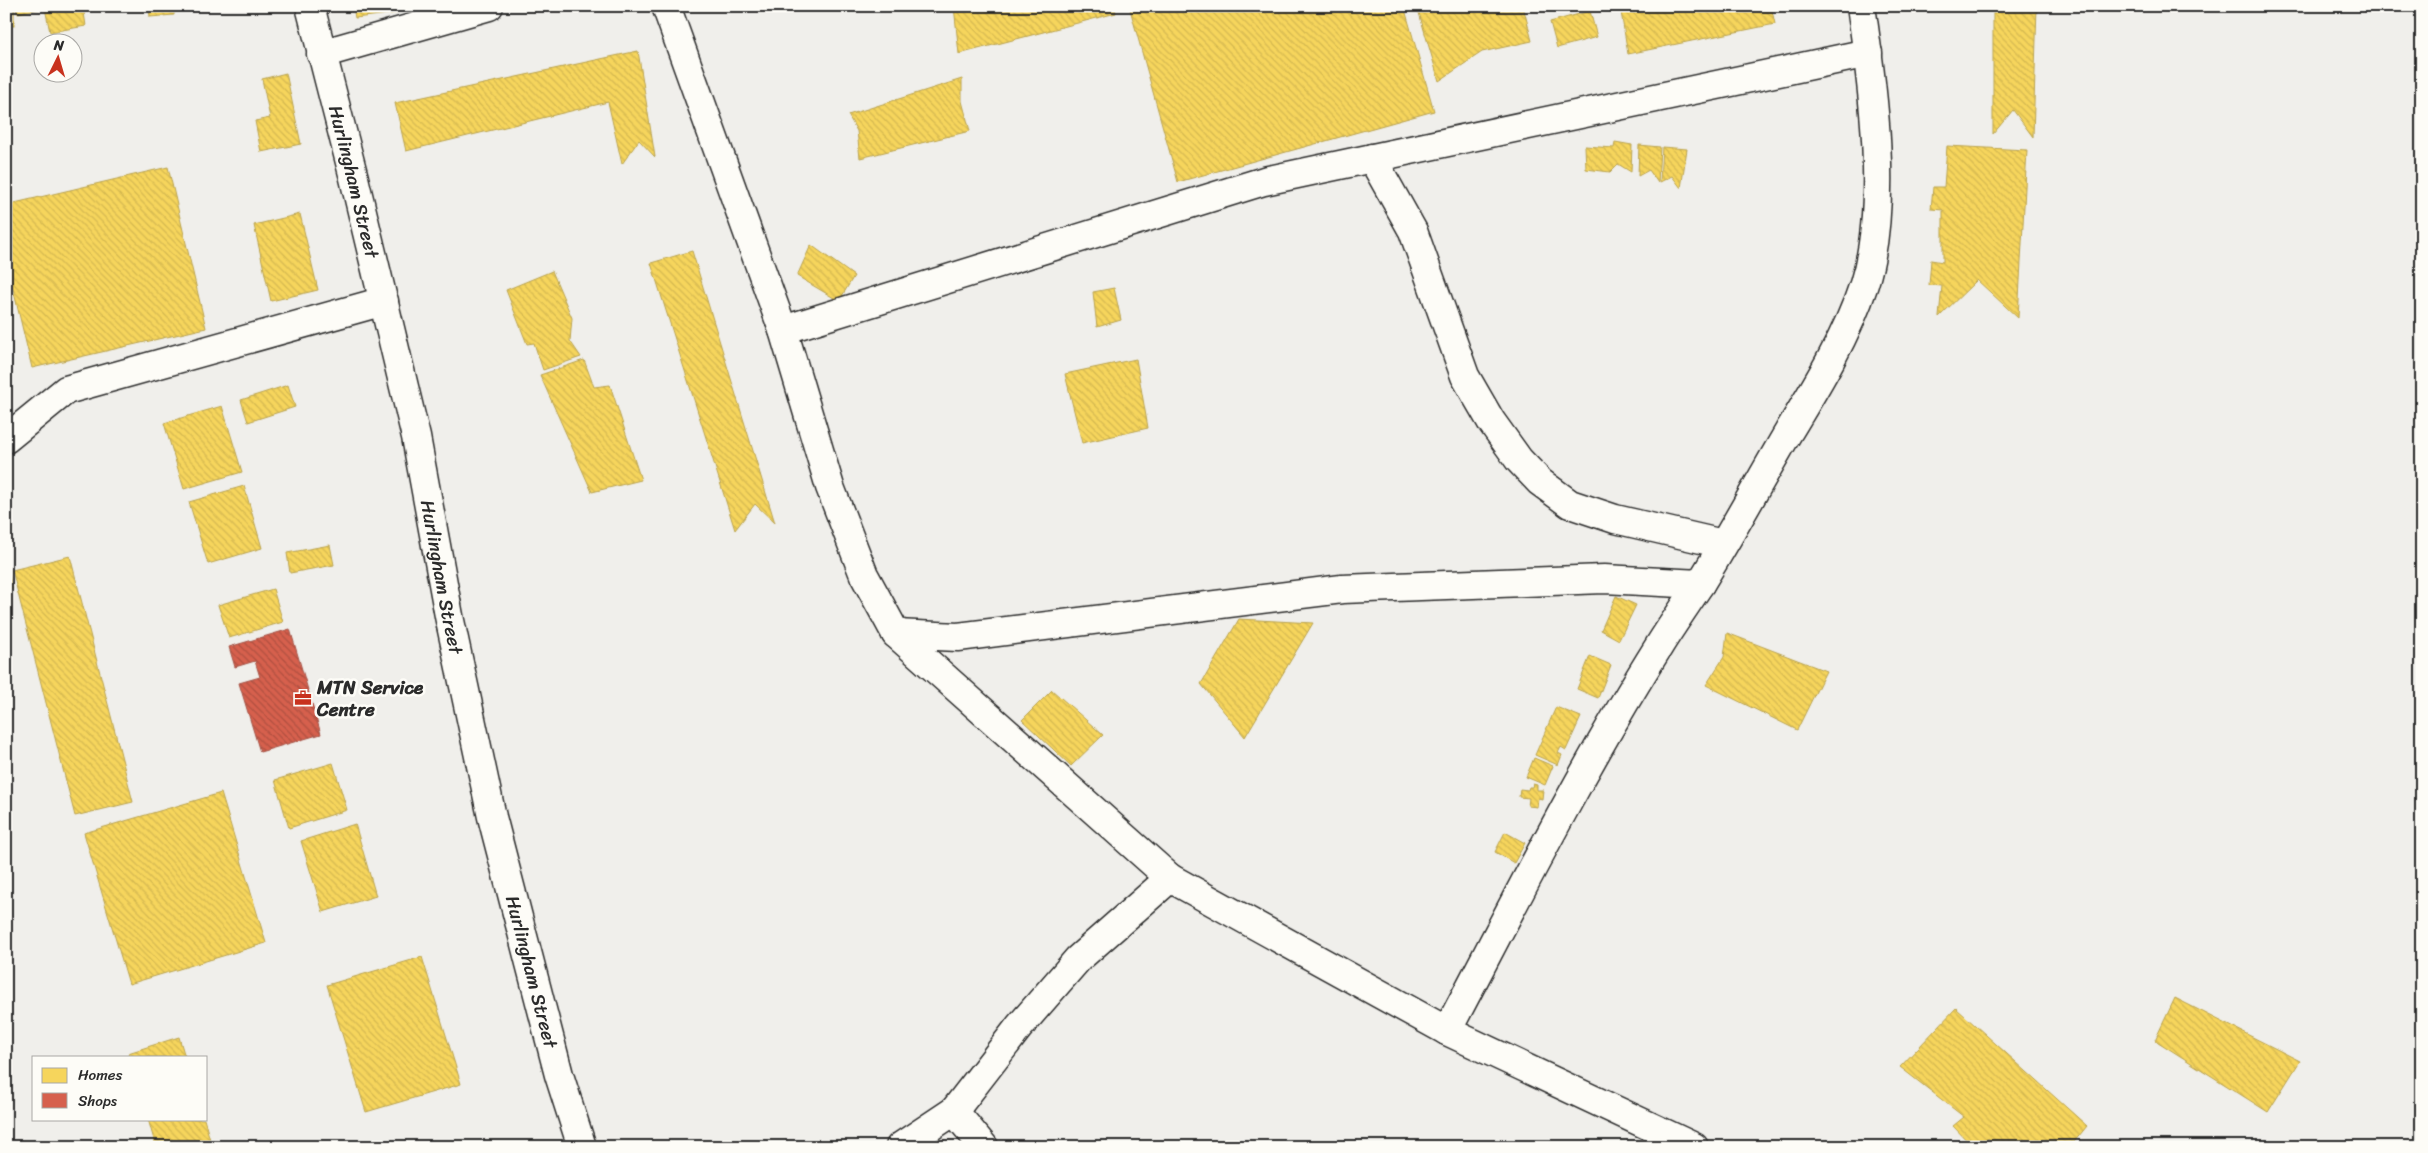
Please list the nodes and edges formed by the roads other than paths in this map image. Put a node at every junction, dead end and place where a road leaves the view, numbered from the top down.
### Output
1 (310, 6) edge
2 (489, 6) edge
3 (666, 6) edge
4 (1861, 6) edge
5 (1868, 53) junction
6 (321, 54) junction
7 (1372, 158) junction
8 (384, 301) junction
9 (782, 330) junction
10 (6, 439) edge
11 (1723, 544) junction
12 (1700, 584) junction
13 (896, 634) junction
14 (1170, 878) junction
15 (1447, 1031) junction
16 (954, 1110) junction
17 (582, 1147) edge
18 (900, 1147) edge
19 (984, 1147) edge
20 (1694, 1147) edge

1 - 6 street, Hurlingham Street
2 - 6 street
3 - 9 street
4 - 5 street
5 - 7 street
5 - 11 street
6 - 8 street, Hurlingham Street
7 - 9 street
7 - 11 street
8 - 10 street
8 - 17 street, Hurlingham Street
9 - 13 street
11 - 12 street
12 - 13 street
12 - 15 street
13 - 14 street
14 - 15 street
14 - 16 street
15 - 20 street
16 - 18 street
16 - 19 street

